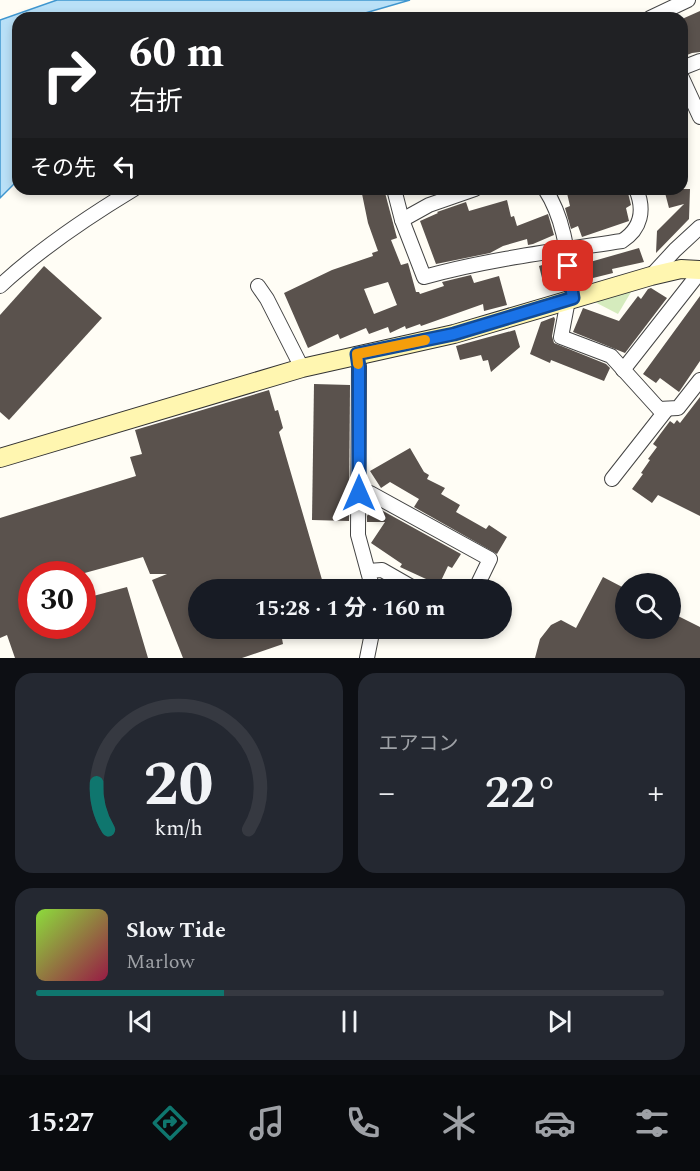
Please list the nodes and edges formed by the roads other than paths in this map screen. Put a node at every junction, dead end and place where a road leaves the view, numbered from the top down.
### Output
1 (688, 0) edge
2 (663, 12) edge
3 (688, 91) edge
4 (700, 117) edge
5 (124, 195) edge
6 (396, 195) edge
7 (457, 195) edge
8 (549, 195) edge
9 (638, 195) edge
10 (402, 220) junction
11 (700, 227) edge
12 (566, 250) junction
13 (700, 271) edge
14 (651, 276) junction
15 (0, 286) edge
16 (258, 286) dead end
17 (570, 299) junction
18 (357, 354) junction
19 (302, 368) junction
20 (623, 370) junction
21 (700, 380) edge
22 (667, 409) junction
23 (0, 458) edge
24 (612, 479) dead end
25 (359, 493) junction
26 (368, 571) junction
27 (370, 579) edge
28 (398, 579) edge
29 (480, 579) edge
30 (371, 639) edge
31 (367, 658) edge

1 - 2 street
3 - 4 street
5 - 15 street
6 - 10 street
7 - 10 street
8 - 12 street
9 - 12 street
10 - 12 street
11 - 14 street
12 - 17 street
13 - 14 street
13 - 20 street
14 - 17 street
16 - 19 street
17 - 18 street
17 - 20 street
18 - 19 street
18 - 25 street
19 - 23 street
20 - 22 street
21 - 22 street
22 - 24 street
25 - 26 street
25 - 29 street
26 - 27 street
26 - 28 street
30 - 31 street

